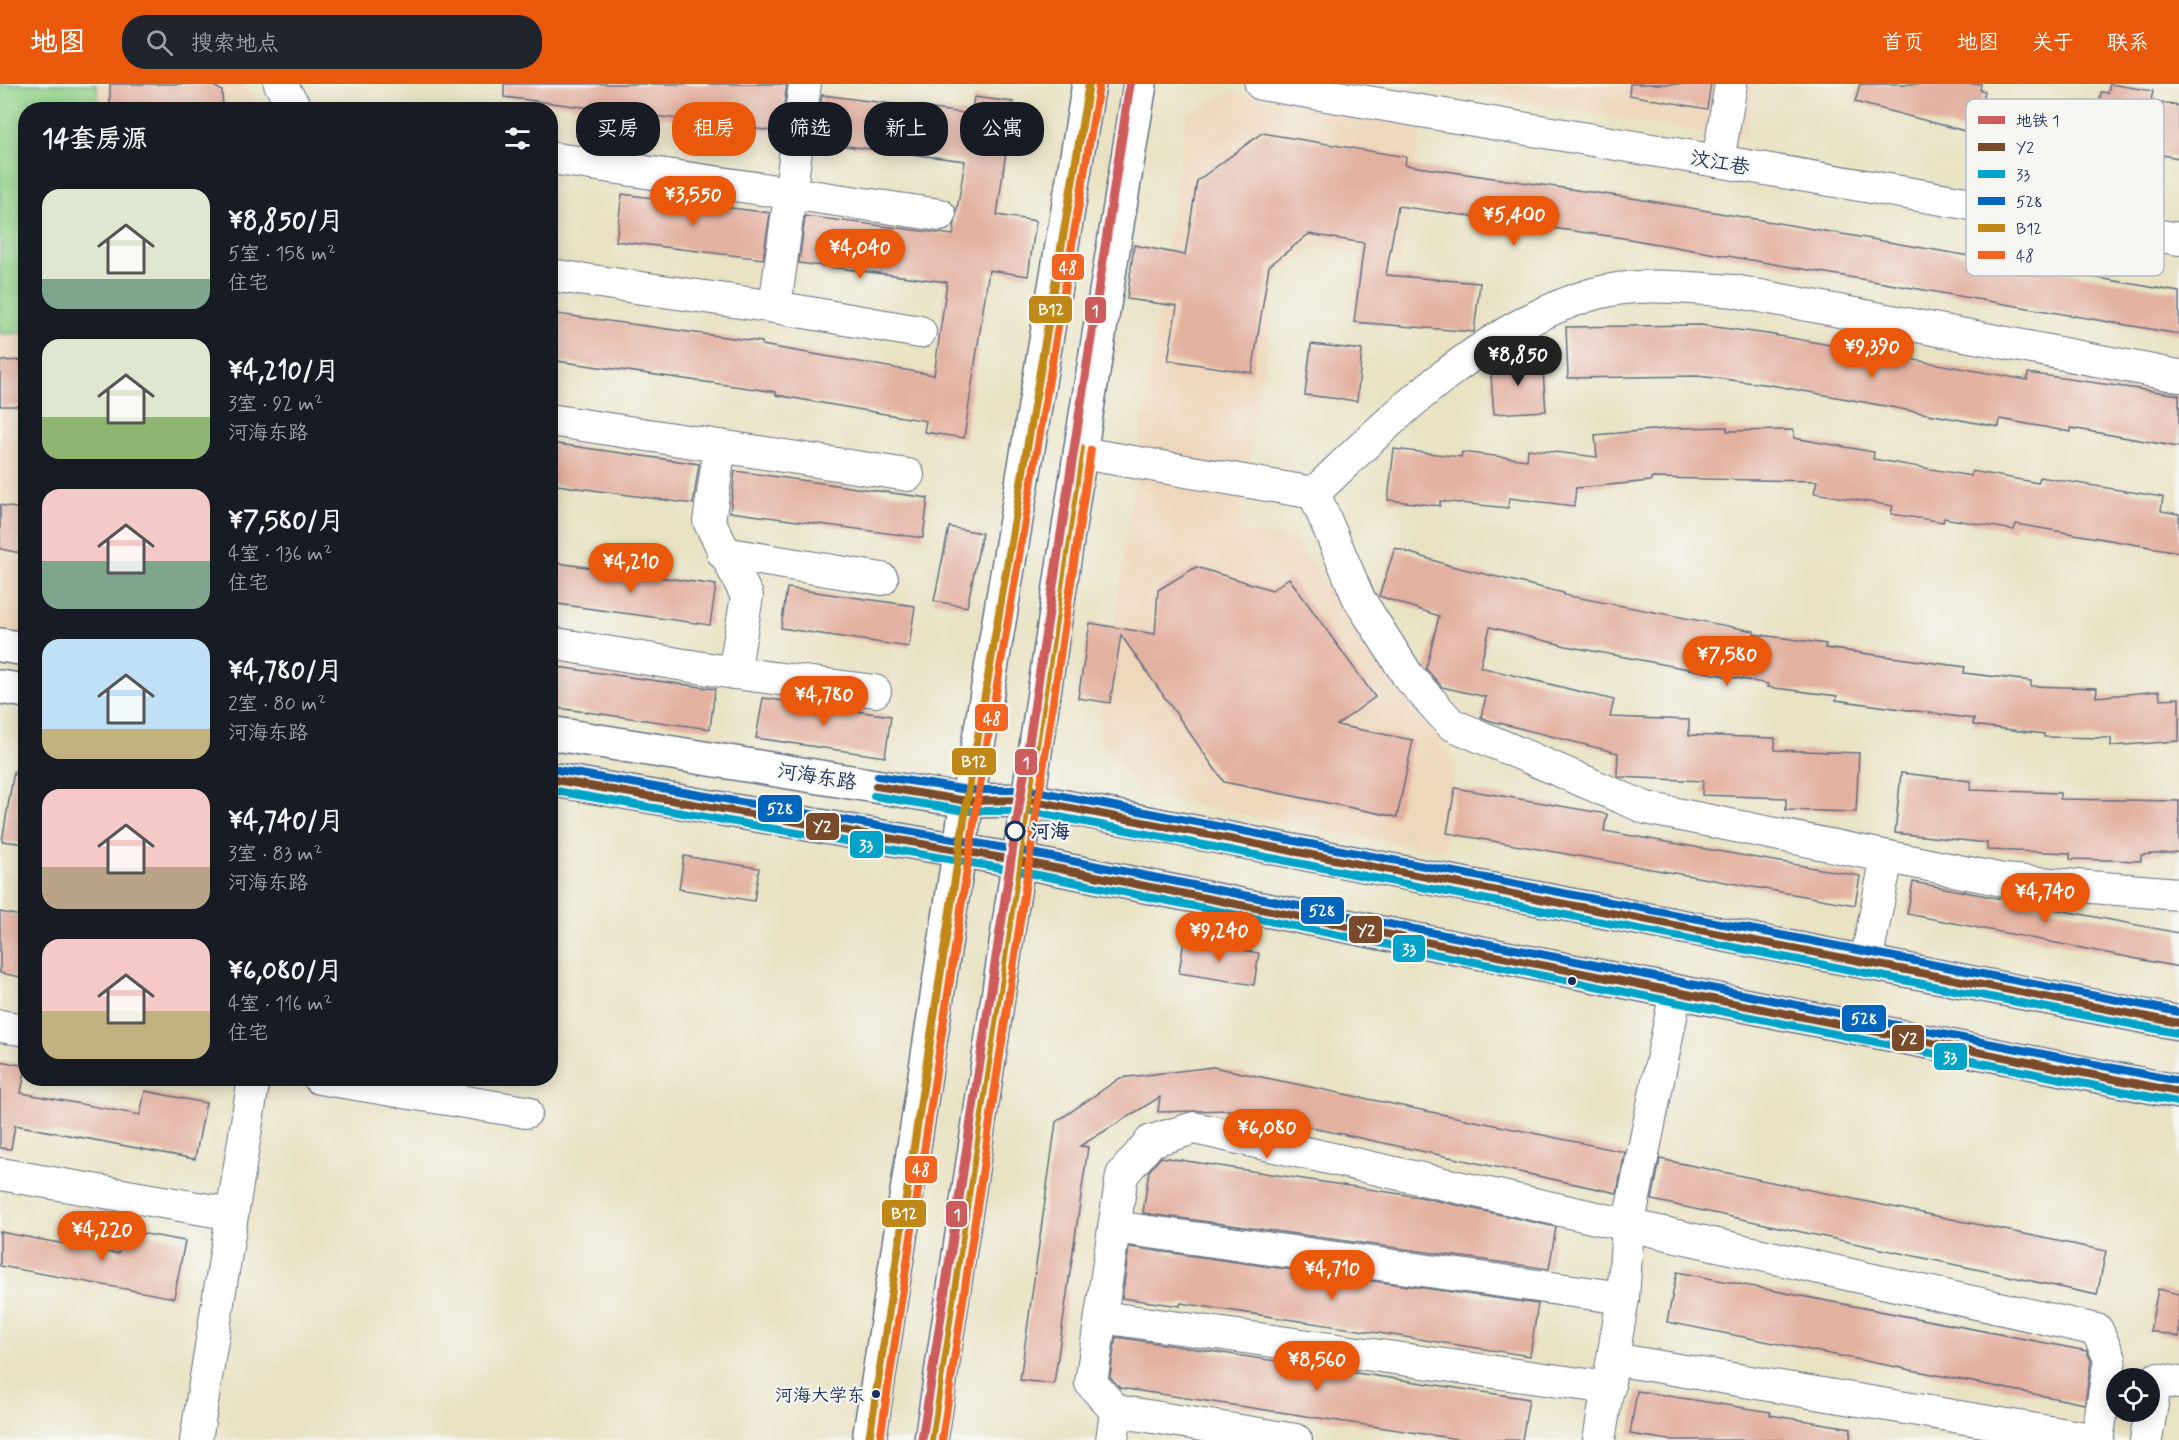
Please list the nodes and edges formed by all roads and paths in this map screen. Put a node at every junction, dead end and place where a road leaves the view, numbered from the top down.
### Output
1 (280, 84) edge
2 (805, 84) edge
3 (1089, 84) edge
4 (1140, 84) edge
5 (1261, 84) edge
6 (1731, 84) edge
7 (292, 102) edge
8 (558, 159) edge
9 (1718, 161) junction
10 (791, 193) junction
11 (1966, 203) edge
12 (940, 215) dead end
13 (2164, 236) edge
14 (2179, 239) edge
15 (558, 276) edge
16 (775, 307) junction
17 (920, 332) dead end
18 (2179, 376) edge
19 (558, 421) edge
20 (720, 446) junction
21 (1081, 453) junction
22 (908, 475) dead end
23 (1314, 492) junction
24 (723, 553) junction
25 (882, 579) dead end
26 (0, 645) edge
27 (558, 645) edge
28 (18, 648) edge
29 (734, 673) junction
30 (0, 687) edge
31 (18, 690) edge
32 (875, 691) dead end
33 (558, 733) edge
34 (558, 780) edge
35 (1029, 800) junction
36 (967, 801) junction
37 (959, 851) junction
38 (1887, 857) junction
39 (1020, 861) junction
40 (2179, 894) edge
41 (1866, 962) junction
42 (1676, 992) junction
43 (2179, 1023) edge
44 (0, 1026) edge
45 (18, 1029) edge
46 (253, 1086) edge
47 (367, 1086) edge
48 (2179, 1092) edge
49 (526, 1113) dead end
50 (0, 1174) edge
51 (232, 1214) junction
52 (1114, 1227) junction
53 (1628, 1227) junction
54 (1623, 1298) junction
55 (1101, 1317) junction
56 (1611, 1374) junction
57 (2179, 1383) edge
58 (1114, 1425) edge
59 (196, 1440) edge
60 (869, 1440) edge
61 (930, 1440) edge
62 (1296, 1440) edge
63 (1599, 1440) edge
64 (2097, 1440) edge
65 (2146, 1440) edge

1 - 7 street
2 - 10 street
3 - 36 main road
4 - 21 main road
5 - 9 street, 汶江巷
6 - 9 street
8 - 10 street
9 - 11 street, 汶江巷
10 - 12 street
10 - 16 street
13 - 14 street, 汶江巷
15 - 16 street
16 - 17 street
18 - 23 street
19 - 20 street
20 - 22 street
20 - 24 street
21 - 23 street
21 - 35 main road
23 - 38 street
24 - 25 street
24 - 29 street
26 - 28 main road
27 - 29 street
29 - 32 street
30 - 31 main road
33 - 36 main road, 河海东路
34 - 37 main road
35 - 36 main road, 河海东路
35 - 39 main road
35 - 41 main road, 河海东路
36 - 37 main road
37 - 39 main road
37 - 60 main road
38 - 40 street
38 - 41 street
39 - 42 main road
39 - 61 main road
41 - 43 main road, 河海东路
42 - 48 main road
42 - 53 street
44 - 45 street
46 - 51 street
47 - 49 street
50 - 51 street
51 - 59 street
52 - 53 street
52 - 54 street
52 - 55 street
53 - 54 street
53 - 64 street
54 - 56 street
55 - 56 street
55 - 58 street
56 - 63 street
56 - 64 street
57 - 65 street
58 - 62 street

